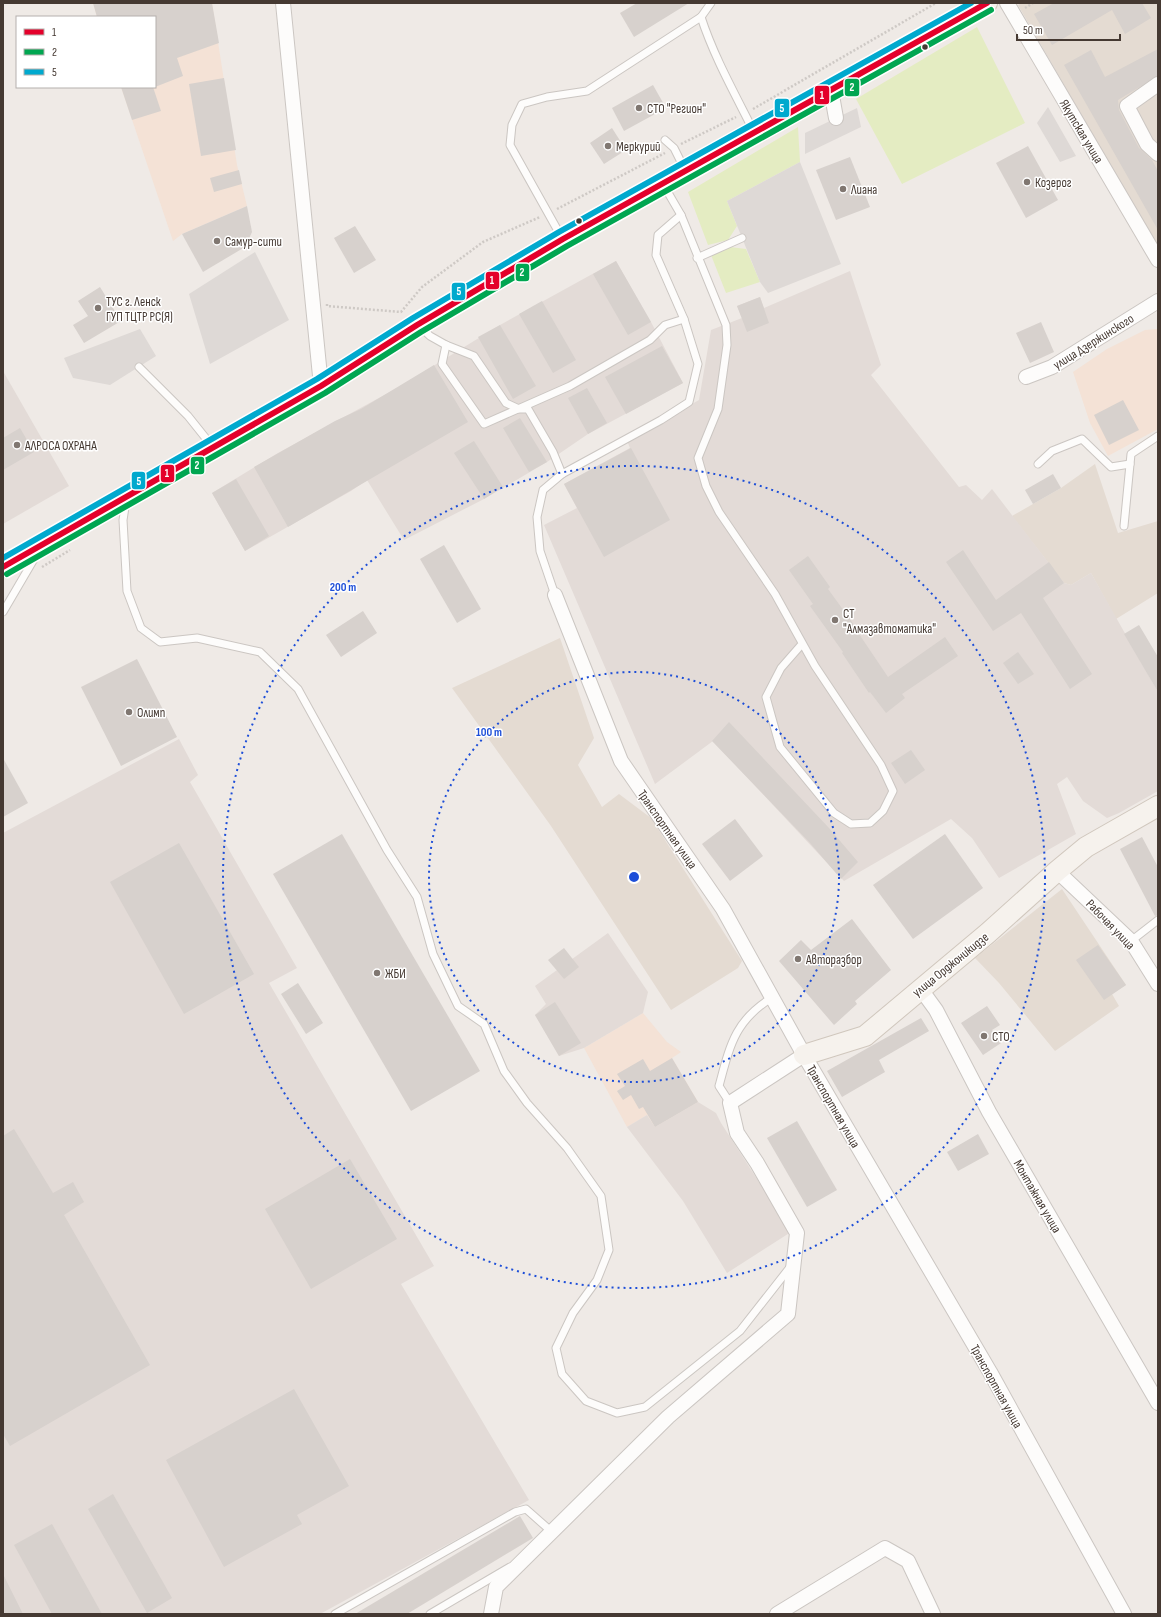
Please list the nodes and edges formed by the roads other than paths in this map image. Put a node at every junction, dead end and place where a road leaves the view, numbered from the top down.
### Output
1 (283, 3) edge
2 (711, 3) edge
3 (987, 3) edge
4 (1009, 7) edge
5 (701, 17) junction
6 (1158, 84) edge
7 (832, 90) junction
8 (836, 118) dead end
9 (754, 132) junction
10 (665, 140) dead end
11 (1158, 154) edge
12 (686, 170) junction
13 (662, 183) junction
14 (681, 215) junction
15 (742, 238) dead end
16 (563, 239) junction
17 (697, 258) junction
18 (1158, 260) edge
19 (1158, 301) edge
20 (684, 319) junction
21 (417, 325) junction
22 (446, 344) junction
23 (139, 368) dead end
24 (1026, 377) dead end
25 (321, 386) junction
26 (519, 409) junction
27 (1158, 436) edge
28 (213, 448) junction
29 (1038, 464) dead end
30 (1130, 464) junction
31 (562, 474) junction
32 (126, 497) junction
33 (1124, 526) dead end
34 (42, 545) junction
35 (3, 567) edge
36 (555, 595) joint
37 (3, 612) edge
38 (802, 644) junction
39 (1158, 806) edge
40 (1056, 871) junction
41 (1158, 920) edge
42 (1131, 941) junction
43 (1158, 984) edge
44 (920, 988) junction
45 (773, 997) junction
46 (804, 1055) junction
47 (730, 1103) junction
48 (794, 1262) junction
49 (1158, 1403) edge
50 (552, 1532) junction
51 (527, 1556) junction
52 (335, 1614) edge
53 (430, 1614) edge
54 (491, 1614) edge
55 (777, 1614) edge
56 (933, 1614) edge
57 (1124, 1614) edge

1 - 25 street
2 - 5 lane
3 - 7 main road
4 - 18 street, Якутская улица
5 - 9 lane
5 - 16 lane
6 - 11 street
7 - 8 street
7 - 9 main road
9 - 12 main road
10 - 12 lane
12 - 13 main road
13 - 14 lane
13 - 16 main road
14 - 17 lane
14 - 20 lane
15 - 17 lane
16 - 21 main road
17 - 38 lane
19 - 24 street, улица Дзержинского
20 - 26 lane
20 - 31 lane
21 - 22 lane
21 - 25 main road
22 - 26 lane
22 - 26 lane
23 - 28 lane
25 - 28 main road
26 - 31 lane
27 - 30 lane
28 - 32 main road
29 - 30 lane
30 - 33 lane
31 - 36 lane
32 - 34 main road
32 - 48 lane
34 - 35 main road
34 - 37 lane
36 - 45 street, Транспортная улица
38 - 38 lane
39 - 40 main road, улица Орджоникидзе
40 - 42 street, Рабочая улица
40 - 44 main road, улица Орджоникидзе
41 - 42 lane
42 - 43 street, Рабочая улица
44 - 46 main road, улица Орджоникидзе
44 - 49 street, Монтажная улица
45 - 46 street, Транспортная улица
45 - 47 lane
46 - 47 street, улица Орджоникидзе
46 - 57 street, Транспортная улица
47 - 48 street
48 - 50 street
50 - 51 street
50 - 52 lane
51 - 53 lane
51 - 54 street
55 - 56 street

